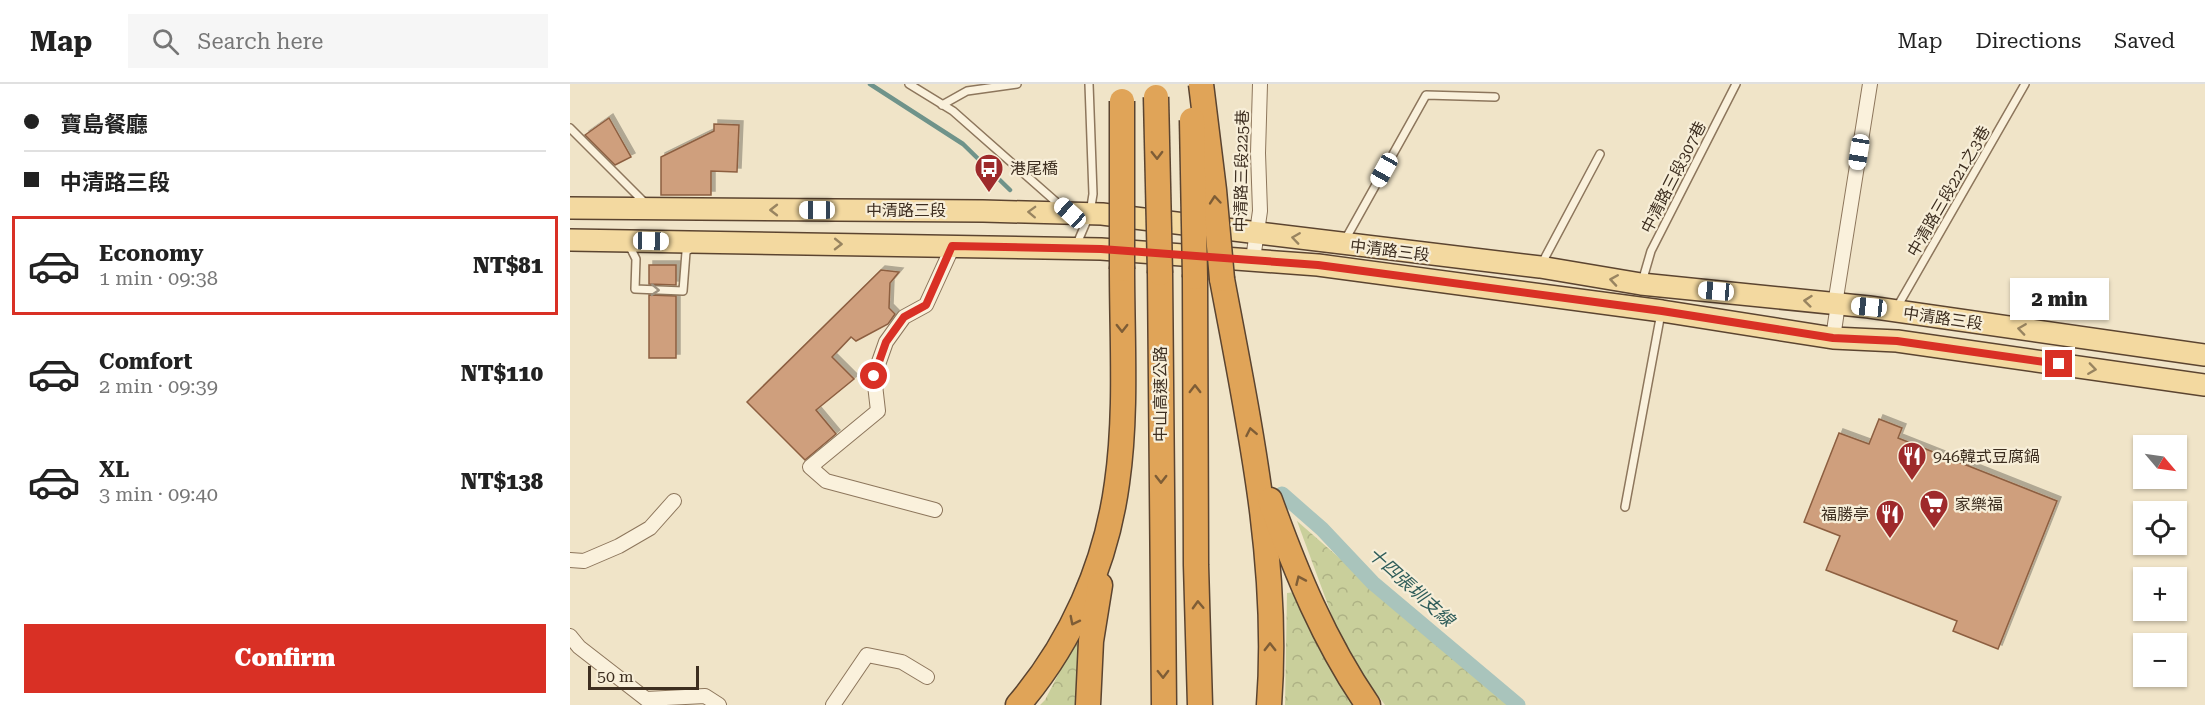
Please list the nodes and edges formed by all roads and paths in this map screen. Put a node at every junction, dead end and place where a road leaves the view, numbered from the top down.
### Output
1 (909, 84) edge
2 (1017, 84) edge
3 (1089, 84) edge
4 (1191, 84) edge
5 (1201, 84) edge
6 (1260, 84) edge
7 (1736, 84) edge
8 (1870, 84) edge
9 (2025, 84) edge
10 (1155, 90) edge
11 (1123, 92) edge
12 (1495, 97) dead end
13 (942, 105) junction
14 (570, 128) edge
15 (1600, 154) dead end
16 (570, 208) edge
17 (651, 209) junction
18 (1080, 213) junction
19 (1257, 233) junction
20 (570, 240) edge
21 (623, 241) junction
22 (698, 242) junction
23 (1342, 244) junction
24 (952, 246) junction
25 (1076, 248) junction
26 (1253, 259) junction
27 (1540, 267) junction
28 (1641, 284) junction
29 (1838, 304) junction
30 (1662, 311) junction
31 (1894, 311) junction
32 (1833, 338) junction
33 (2205, 355) edge
34 (2205, 385) edge
35 (1257, 464) junction
36 (674, 501) dead end
37 (1625, 507) dead end
38 (935, 510) dead end
39 (1106, 536) junction
40 (570, 560) edge
41 (573, 645) edge
42 (927, 677) dead end
43 (719, 705) edge
44 (833, 705) edge
45 (1018, 705) edge
46 (1088, 705) edge
47 (1164, 705) edge
48 (1200, 705) edge
49 (1269, 705) edge
50 (1368, 705) edge

1 - 13 lane
2 - 13 lane
3 - 18 lane
48 -> 4 highway, bridge
35 -> 5 highway, bridge
6 - 19 street, 中清路三段225巷
7 - 28 lane, 中清路三段307巷
8 - 29 street
9 - 31 lane, 中清路三段221之3巷
10 -> 47 highway, 中山高速公路, bridge
11 -> 39 highway, bridge
12 - 23 lane
13 - 18 lane
14 - 17 lane
15 - 27 lane
16 - 17 main road, 中清路三段
18 -> 17 main road, 中清路三段
18 - 19 main road, 中清路三段
18 - 25 lane
23 -> 19 main road, 中清路三段
19 - 26 street, 中清路三段225巷
20 - 21 main road, 中清路三段
21 - 22 main road, 中清路三段
21 -> 22 lane
22 -> 24 main road, 中清路三段
23 - 27 main road, 中清路三段
24 - 25 main road, 中清路三段
24 - 38 street
25 - 26 main road, 中清路三段
26 - 30 main road, 中清路三段
28 -> 27 main road, 中清路三段
29 -> 28 main road, 中清路三段
29 - 31 main road, 中清路三段
29 - 32 street
30 - 32 main road, 中清路三段
30 - 37 lane
33 -> 31 main road, 中清路三段
32 -> 34 main road, 中清路三段
49 -> 35 highway
50 -> 35 highway
36 - 40 street
39 -> 45 highway
39 - 46 highway
41 - 43 street
42 - 44 street

